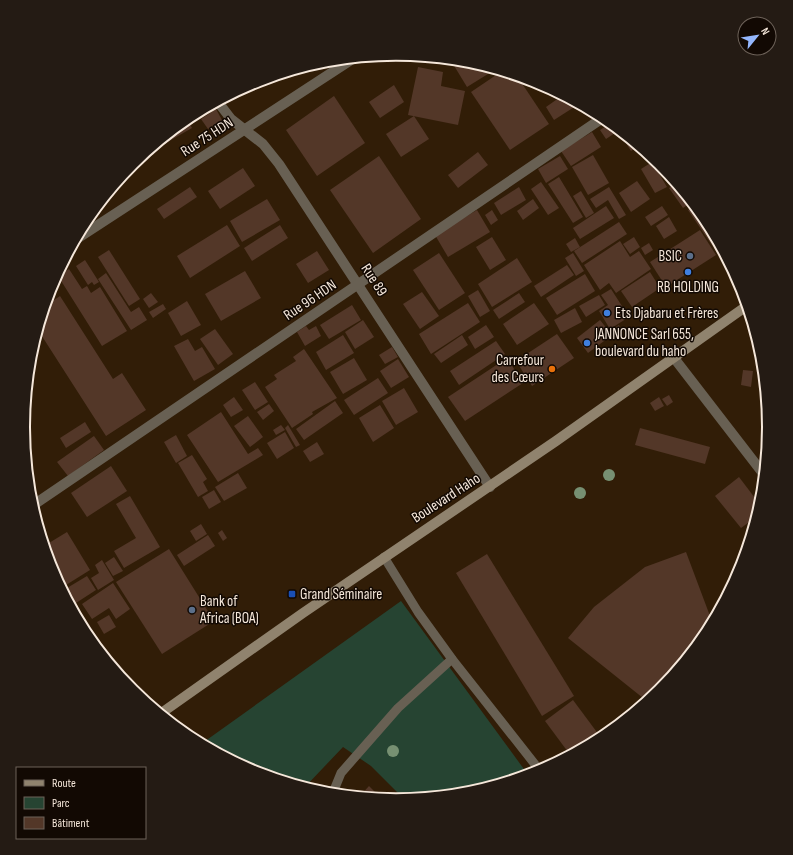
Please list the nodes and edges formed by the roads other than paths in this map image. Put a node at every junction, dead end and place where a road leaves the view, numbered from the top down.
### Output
1 (343, 65) edge
2 (221, 106) edge
3 (598, 121) edge
4 (246, 129) junction
5 (86, 233) edge
6 (359, 284) junction
7 (743, 308) edge
8 (674, 358) junction
9 (760, 470) edge
10 (490, 487) junction
11 (38, 502) edge
12 (384, 557) junction
13 (452, 659) junction
14 (164, 711) edge
15 (536, 766) edge
16 (335, 789) edge

1 - 4 street, Rue 75 HDN
2 - 4 street, Rue 89
3 - 6 street, Rue 96 HDN
4 - 5 street, Rue 75 HDN
4 - 6 street, Rue 89
6 - 10 street, Rue 89
6 - 11 street, Rue 96 HDN
7 - 8 main road, Boulevard Haho
8 - 9 street
8 - 10 main road, Boulevard Haho
10 - 12 main road, Boulevard Haho
12 - 13 lane
12 - 14 main road, Boulevard Haho
13 - 15 lane
13 - 16 lane

